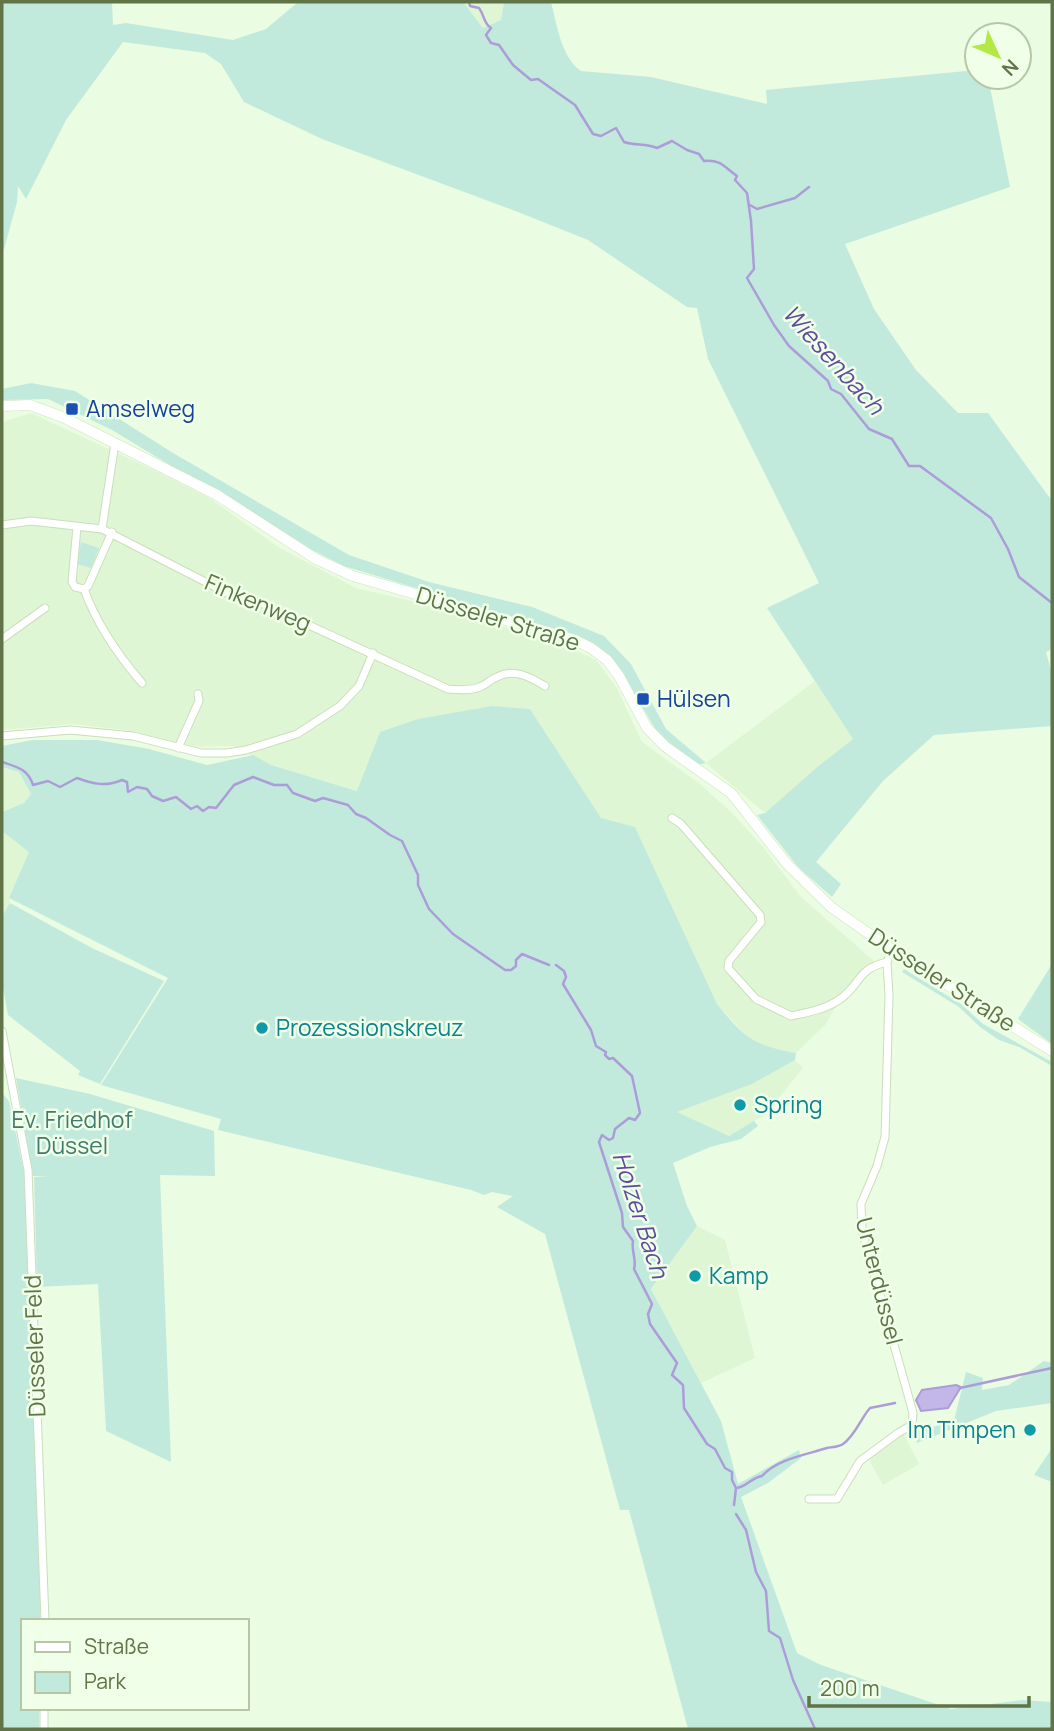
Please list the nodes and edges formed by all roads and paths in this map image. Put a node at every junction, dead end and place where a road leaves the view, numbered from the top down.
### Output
1 (2, 406) edge
2 (115, 443) junction
3 (2, 525) edge
4 (77, 527) junction
5 (102, 529) junction
6 (111, 532) junction
7 (84, 589) junction
8 (45, 608) dead end
9 (2, 639) edge
10 (373, 653) junction
11 (142, 683) dead end
12 (545, 686) dead end
13 (198, 694) dead end
14 (2, 736) edge
15 (178, 748) junction
16 (672, 818) dead end
17 (892, 950) junction
18 (887, 962) junction
19 (2, 1031) edge
20 (1052, 1051) edge
21 (809, 1499) dead end
22 (45, 1619) edge
23 (44, 1710) edge
24 (44, 1729) edge

1 - 2 main road, Düsseler Straße
2 - 5 street
2 - 17 main road, Düsseler Straße
3 - 4 street, Finkenweg
4 - 5 street, Finkenweg
4 - 7 street
5 - 6 street, Finkenweg
6 - 7 street
6 - 10 street, Finkenweg
7 - 11 street
8 - 9 street
10 - 12 street, Finkenweg
10 - 15 street
13 - 15 street
14 - 15 street
16 - 18 street
17 - 18 street
17 - 20 main road, Düsseler Straße
18 - 21 street, Unterdüssel
19 - 22 street, Düsseler Feld
23 - 24 street

